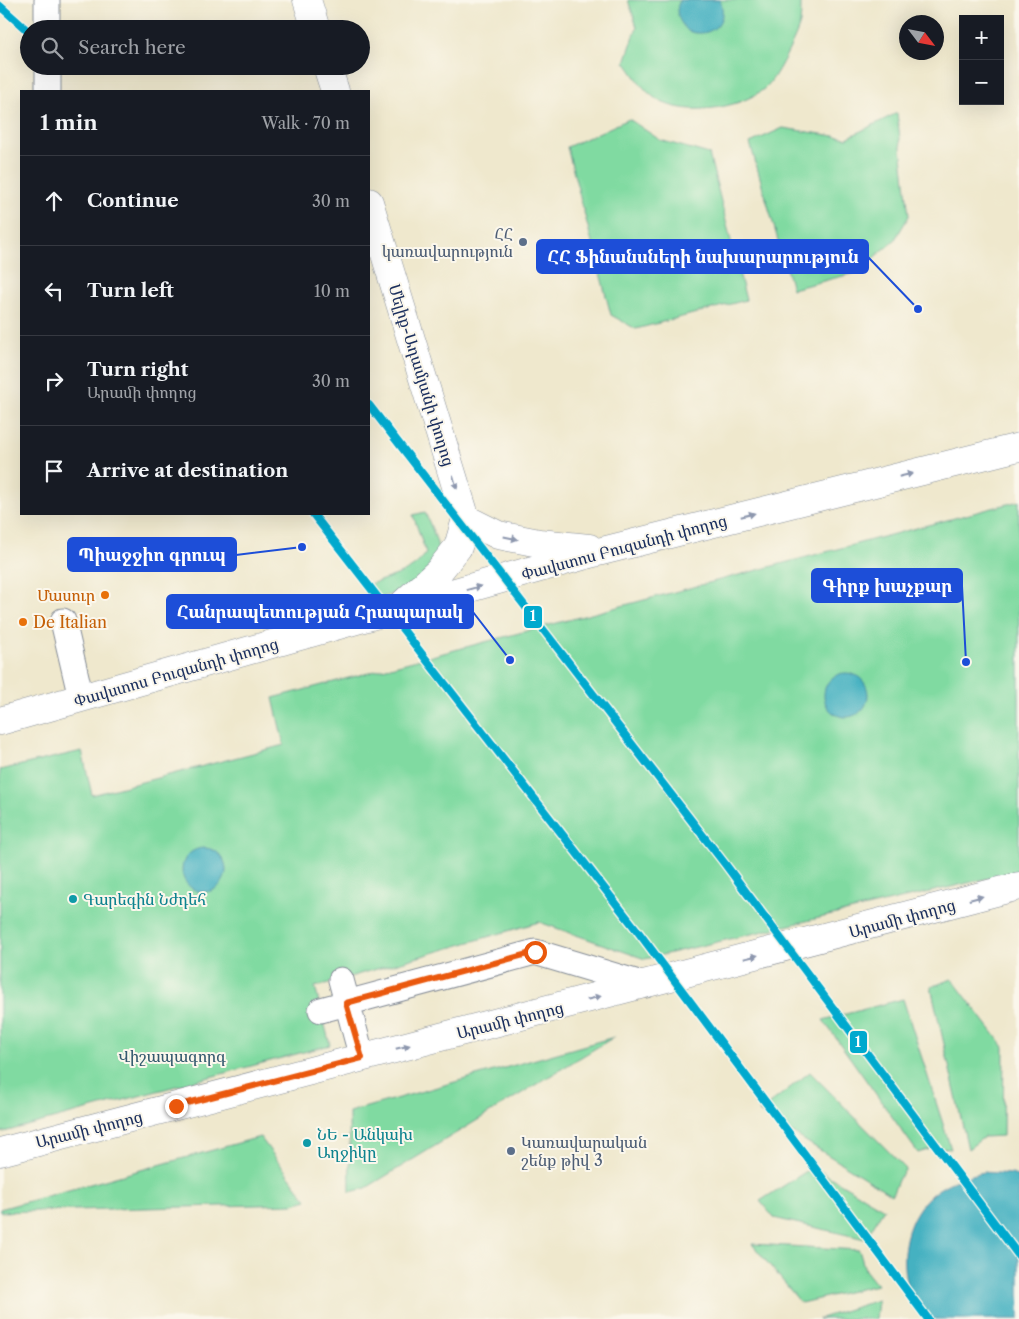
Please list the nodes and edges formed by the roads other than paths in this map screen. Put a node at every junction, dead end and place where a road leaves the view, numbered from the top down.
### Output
1 (47, 0) edge
2 (307, 0) edge
3 (47, 20) edge
4 (313, 20) edge
5 (48, 75) edge
6 (331, 75) edge
7 (48, 90) edge
8 (335, 90) edge
9 (370, 205) edge
10 (1019, 447) edge
11 (466, 519) junction
12 (616, 548) junction
13 (394, 611) junction
14 (63, 621) dead end
15 (80, 698) junction
16 (0, 721) edge
17 (1019, 886) edge
18 (645, 984) junction
19 (343, 992) junction
20 (321, 1010) dead end
21 (362, 1058) junction
22 (0, 1152) edge

1 - 3 lane
2 - 4 street
5 - 7 lane
6 - 8 street
9 -> 11 street, Մելիք-Ադամյանի փողոց
12 -> 10 street, Փավստոս Բուզանդի փողոց
11 -> 12 street
11 - 13 street
13 -> 12 street, Փավստոս Բուզանդի փողոց
13 - 15 street, Փավստոս Բուզանդի փողոց
14 - 15 lane
15 - 16 street, Փավստոս Բուզանդի փողոց
18 -> 17 street, Արամի փողոց
18 - 19 lane
21 -> 18 street, Արամի փողոց
19 - 20 lane
19 - 21 lane
21 - 22 street, Արամի փողոց

